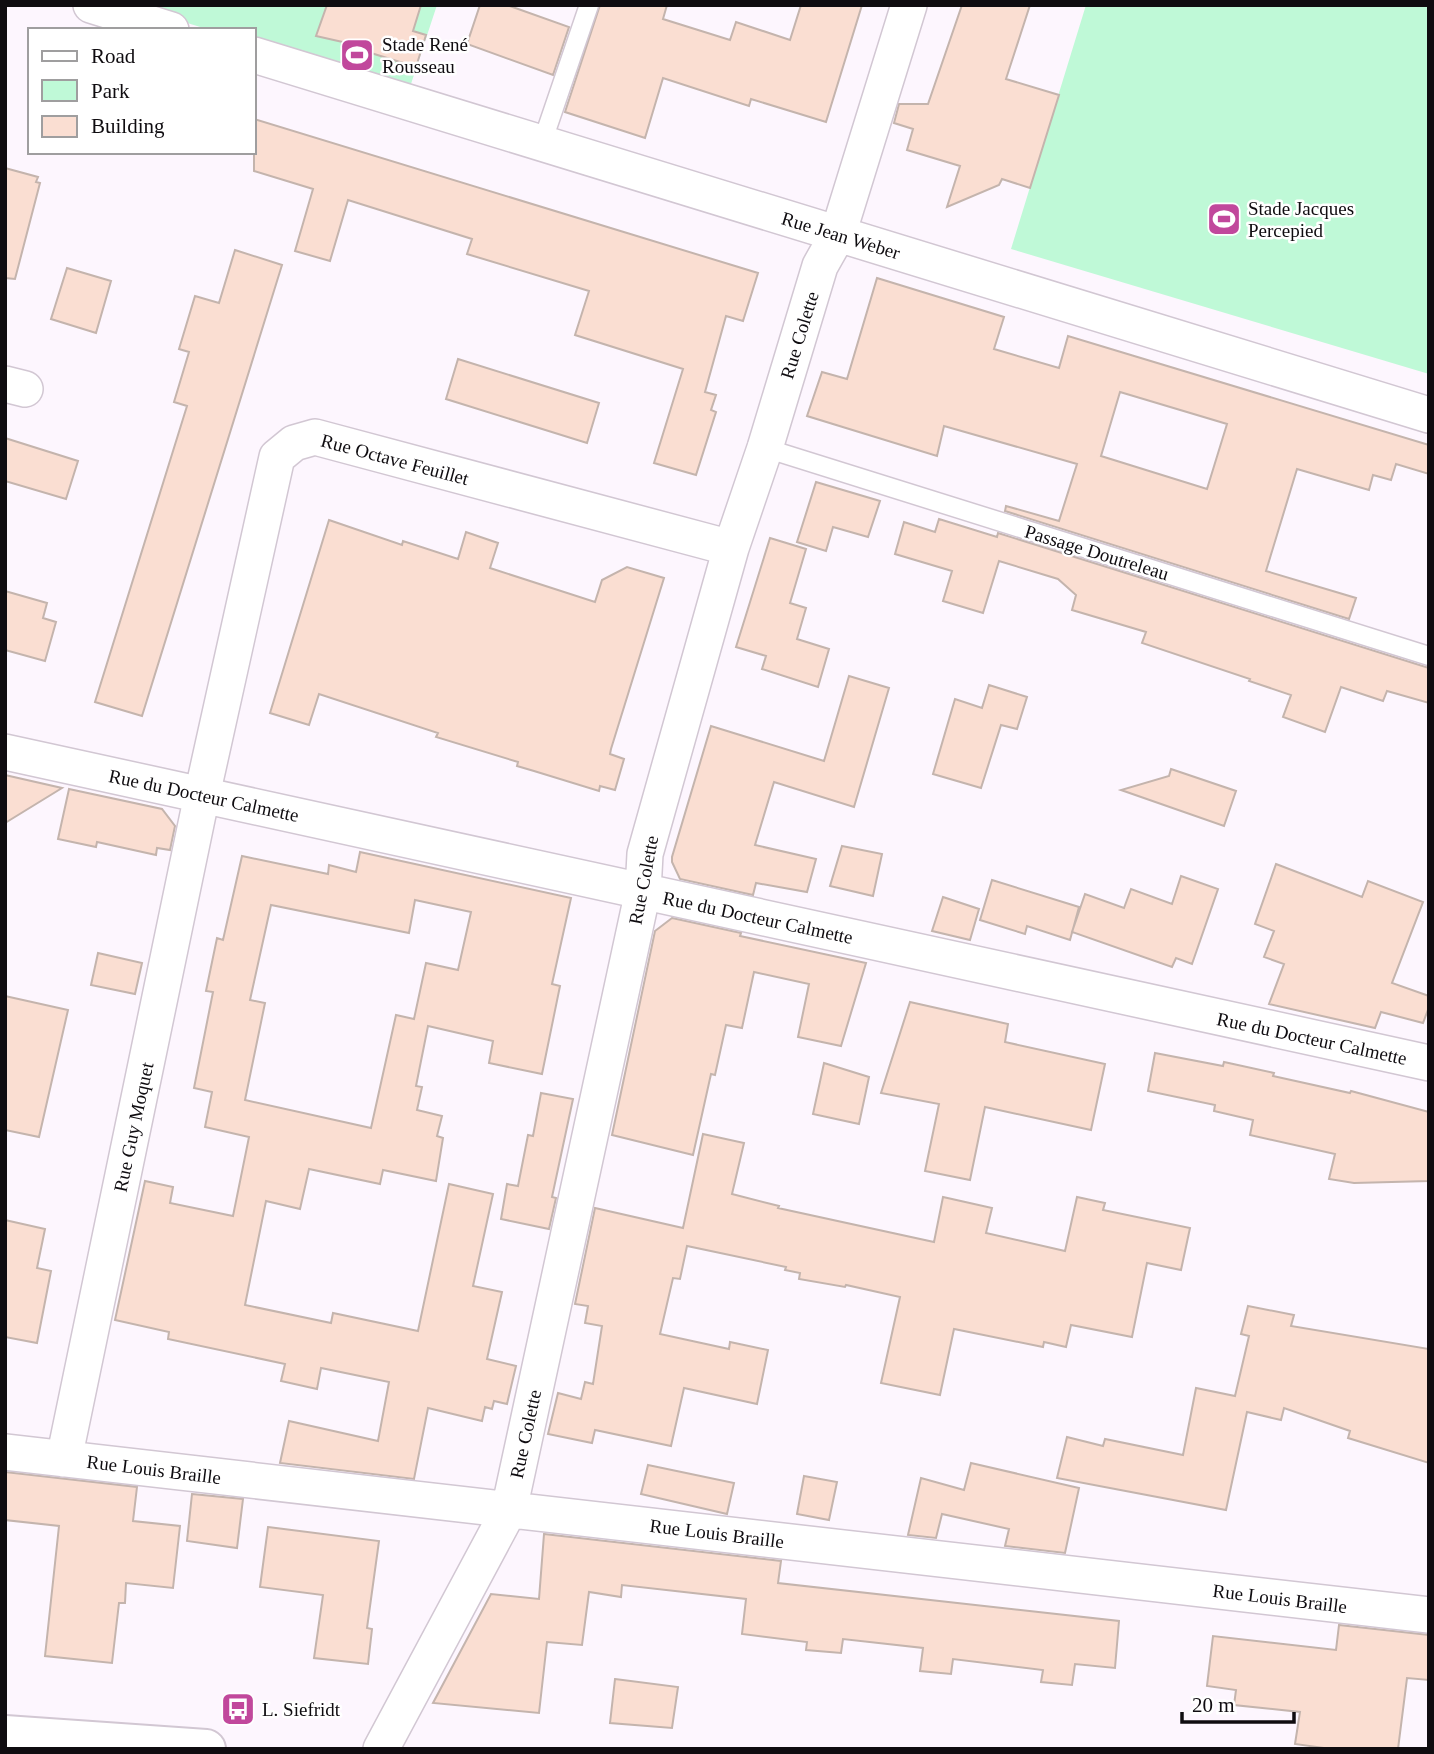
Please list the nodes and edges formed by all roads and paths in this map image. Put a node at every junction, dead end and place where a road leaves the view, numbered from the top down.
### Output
1 (91, 5) edge
2 (589, 5) edge
3 (909, 5) edge
4 (165, 28) edge
5 (256, 56) edge
6 (542, 144) junction
7 (838, 234) junction
8 (1429, 415) edge
9 (765, 448) junction
10 (731, 548) junction
11 (1429, 656) edge
12 (5, 752) edge
13 (202, 795) junction
14 (643, 891) junction
15 (1429, 1063) edge
16 (5, 1452) edge
17 (64, 1459) junction
18 (509, 1510) junction
19 (1429, 1615) edge
20 (5, 1735) edge
21 (206, 1749) edge
22 (381, 1749) edge

1 - 4 street
2 - 6 lane
3 - 7 street, Rue Colette
5 - 6 street, Rue Jean Weber
6 - 7 street, Rue Jean Weber
7 - 8 street, Rue Jean Weber
7 - 9 street, Rue Colette
9 - 10 street, Rue Colette
9 - 11 lane, Passage Doutreleau
10 - 13 street, Rue Octave Feuillet
10 - 14 street, Rue Colette
12 - 13 street, Rue du Docteur Calmette
13 - 14 street, Rue du Docteur Calmette
13 - 17 street, Rue Guy Moquet
14 - 15 street, Rue du Docteur Calmette
14 - 18 street, Rue Colette
16 - 17 street, Rue Louis Braille
17 - 18 street, Rue Louis Braille
18 - 19 street, Rue Louis Braille
18 - 22 street, Rue Colette
20 - 21 street

